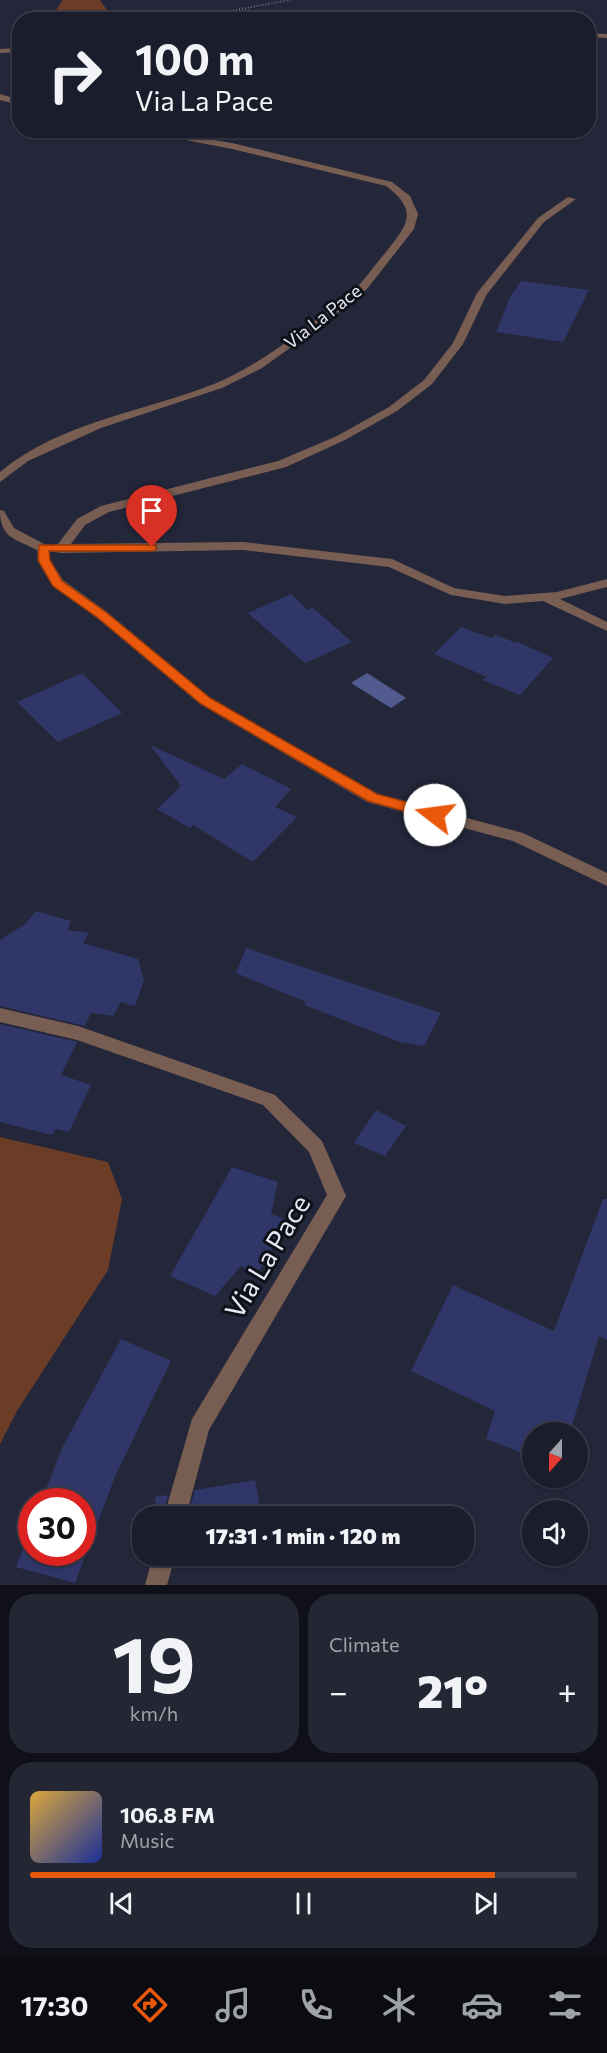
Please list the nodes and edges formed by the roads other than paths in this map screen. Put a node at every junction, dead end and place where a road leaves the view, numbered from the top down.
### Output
1 (185, 138) edge
2 (571, 199) dead end
3 (0, 478) edge
4 (0, 514) edge
5 (43, 548) junction
6 (61, 549) junction
7 (607, 584) edge
8 (544, 597) junction
9 (607, 627) edge
10 (607, 880) edge
11 (0, 1016) edge
12 (178, 1506) edge
13 (161, 1566) edge
14 (156, 1585) edge

1 - 3 street, Via La Pace
2 - 6 street
4 - 5 street
5 - 6 street
5 - 10 street
6 - 8 street
7 - 8 street
8 - 9 street
11 - 12 street, Via La Pace
13 - 14 street

